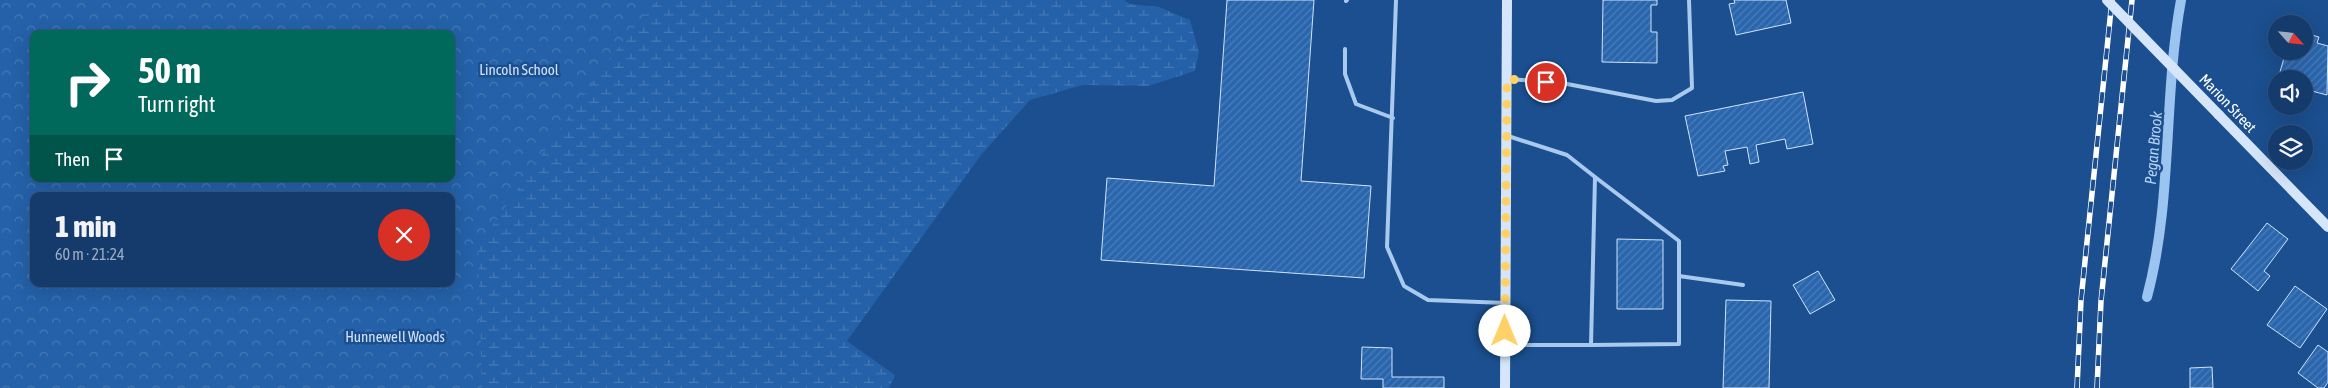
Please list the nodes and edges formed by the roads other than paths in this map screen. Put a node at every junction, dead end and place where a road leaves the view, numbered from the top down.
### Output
1 (1396, 0) edge
2 (1507, 0) edge
3 (1689, 0) edge
4 (2107, 0) edge
5 (1344, 49) dead end
6 (1507, 79) junction
7 (1393, 118) junction
8 (1506, 136) junction
9 (1595, 176) junction
10 (2328, 226) edge
11 (1679, 276) junction
12 (1743, 285) dead end
13 (1505, 303) junction
14 (1591, 345) junction
15 (1505, 346) junction
16 (1505, 388) edge

1 - 7 lane
2 - 6 main road
3 - 6 lane
4 - 10 main road, Marion Street, bridge
5 - 7 lane
6 - 8 main road
7 - 13 lane
8 - 9 lane
8 - 13 main road
9 - 11 lane
9 - 14 lane
11 - 12 lane
11 - 14 lane
13 - 15 main road
14 - 15 lane
15 - 16 main road

